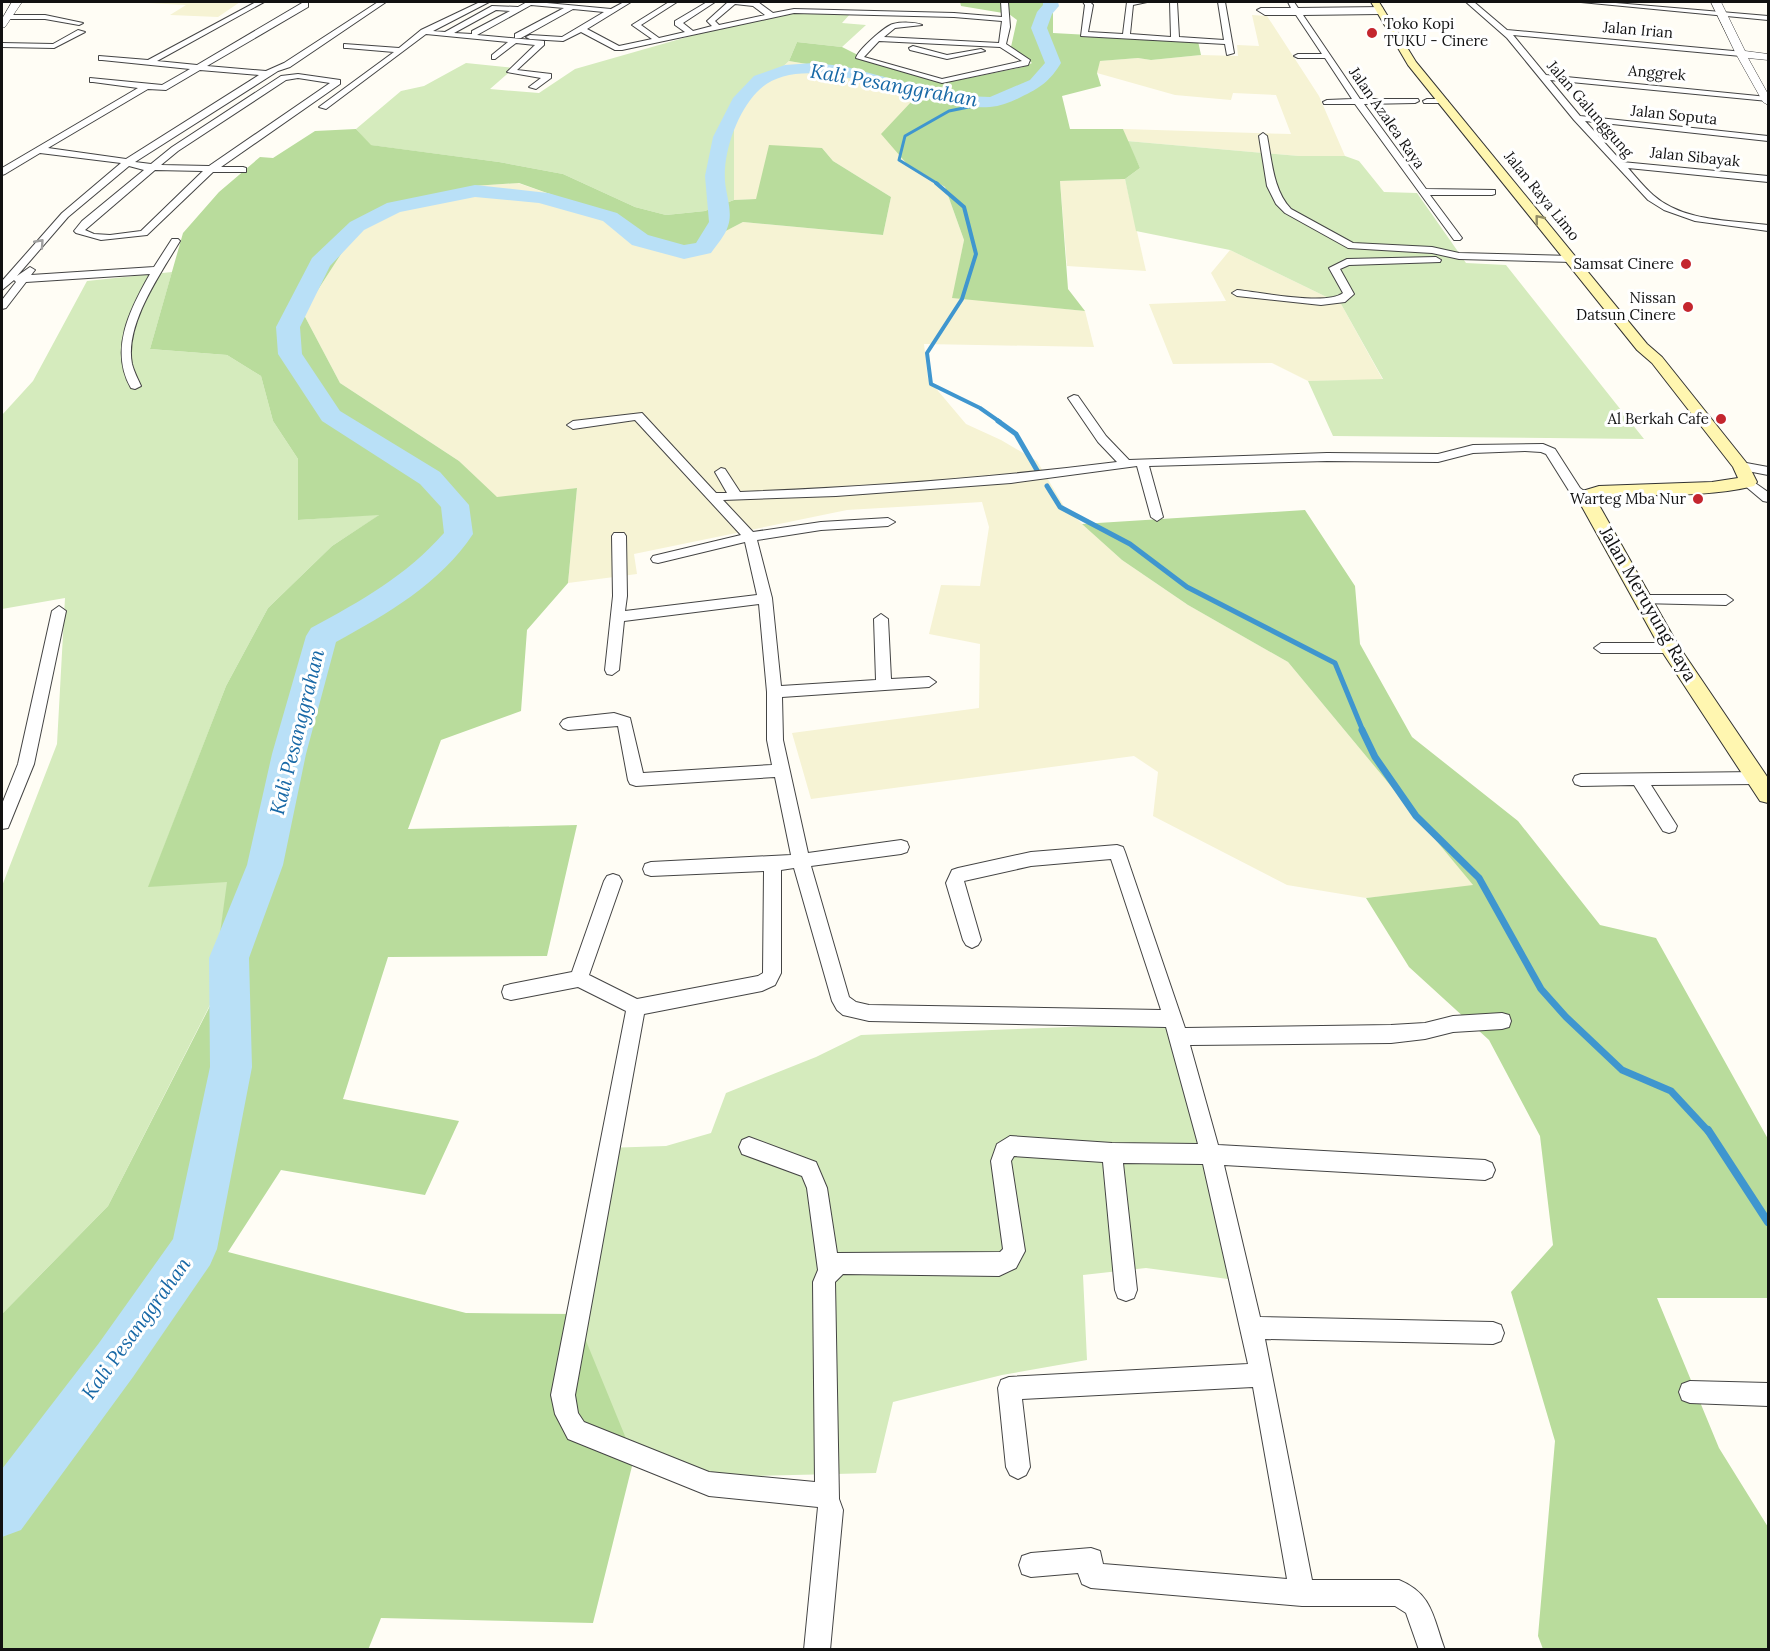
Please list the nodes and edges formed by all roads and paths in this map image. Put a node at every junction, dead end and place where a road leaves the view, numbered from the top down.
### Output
1 (17, 2) edge
2 (260, 2) edge
3 (290, 2) edge
4 (382, 2) edge
5 (485, 2) edge
6 (581, 2) edge
7 (628, 2) edge
8 (673, 2) edge
9 (711, 2) edge
10 (733, 2) edge
11 (799, 2) edge
12 (823, 2) edge
13 (862, 2) edge
14 (885, 2) edge
15 (1005, 2) edge
16 (1087, 2) edge
17 (1129, 2) edge
18 (1144, 2) edge
19 (1174, 2) edge
20 (1222, 2) edge
21 (1291, 2) edge
22 (1470, 2) edge
23 (1585, 2) edge
24 (1716, 2) edge
25 (551, 3) edge
26 (756, 3) edge
27 (1643, 4) edge
28 (571, 7) junction
29 (1378, 8) edge
30 (519, 9) junction
31 (538, 10) dead end
32 (612, 11) junction
33 (794, 11) junction
34 (819, 11) junction
35 (1297, 11) junction
36 (860, 12) junction
37 (884, 13) junction
38 (1721, 14) junction
39 (6, 15) edge
40 (770, 15) junction
41 (1768, 18) edge
42 (1401, 19) dead end
43 (1006, 23) junction
44 (923, 25) dead end
45 (2, 26) edge
46 (716, 26) junction
47 (958, 26) dead end
48 (508, 29) dead end
49 (582, 29) junction
50 (424, 32) junction
51 (449, 33) junction
52 (475, 33) junction
53 (690, 33) junction
54 (1508, 34) junction
55 (498, 35) junction
56 (1126, 37) junction
57 (516, 38) junction
58 (875, 39) junction
59 (1175, 39) junction
60 (659, 41) junction
61 (895, 42) junction
62 (1228, 42) junction
63 (2, 45) edge
64 (347, 46) dead end
65 (1003, 46) junction
66 (1416, 46) dead end
67 (399, 50) junction
68 (1230, 53) dead end
69 (1298, 56) dead end
70 (1327, 56) junction
71 (1743, 56) junction
72 (495, 57) dead end
73 (102, 58) dead end
74 (1768, 59) edge
75 (148, 63) junction
76 (179, 66) junction
77 (199, 68) junction
78 (277, 71) junction
79 (1545, 77) junction
80 (364, 78) junction
81 (93, 80) dead end
82 (145, 86) junction
83 (533, 87) dead end
84 (1768, 100) edge
85 (1415, 101) dead end
86 (1426, 101) dead end
87 (1327, 102) dead end
88 (1358, 102) junction
89 (1448, 106) junction
90 (323, 107) dead end
91 (1469, 111) dead end
92 (1577, 118) junction
93 (1263, 136) dead end
94 (1768, 138) edge
95 (39, 150) junction
96 (133, 163) junction
97 (1619, 164) junction
98 (152, 167) junction
99 (210, 170) junction
100 (243, 170) dead end
101 (2, 172) edge
102 (1768, 179) edge
103 (1423, 192) junction
104 (1492, 192) dead end
105 (1768, 228) edge
106 (1457, 238) dead end
107 (175, 241) dead end
108 (1558, 242) junction
109 (1459, 256) junction
110 (1572, 259) junction
111 (158, 270) junction
112 (22, 278) junction
113 (3, 282) edge
114 (1237, 293) dead end
115 (2, 306) edge
116 (1657, 360) junction
117 (135, 386) dead end
118 (1074, 398) dead end
119 (573, 425) dead end
120 (1142, 462) junction
121 (1125, 463) junction
122 (1768, 471) edge
123 (722, 472) dead end
124 (1744, 474) junction
125 (736, 496) junction
126 (1585, 496) junction
127 (714, 497) junction
128 (1768, 498) edge
129 (1157, 517) dead end
130 (888, 522) dead end
131 (619, 536) dead end
132 (750, 537) junction
133 (658, 558) dead end
134 (765, 598) junction
135 (1644, 600) junction
136 (1726, 600) dead end
137 (59, 611) dead end
138 (617, 617) junction
139 (881, 619) dead end
140 (1601, 648) dead end
141 (1670, 648) junction
142 (612, 670) dead end
143 (929, 682) dead end
144 (884, 685) junction
145 (774, 692) junction
146 (568, 724) dead end
147 (783, 770) junction
148 (1757, 778) junction
149 (1581, 780) dead end
150 (1640, 781) junction
151 (1768, 795) edge
152 (2, 823) edge
153 (1669, 826) dead end
154 (901, 847) dead end
155 (801, 861) junction
156 (773, 864) junction
157 (651, 869) dead end
158 (613, 881) dead end
159 (972, 940) dead end
160 (579, 979) junction
161 (511, 993) dead end
162 (636, 1007) junction
163 (1503, 1021) dead end
164 (1175, 1028) junction
165 (749, 1147) dead end
166 (1112, 1153) junction
167 (1211, 1154) junction
168 (1485, 1170) dead end
169 (829, 1270) junction
170 (1126, 1290) dead end
171 (1250, 1328) junction
172 (1493, 1333) dead end
173 (1262, 1375) junction
174 (1690, 1392) dead end
175 (1768, 1395) edge
176 (1018, 1467) dead end
177 (827, 1499) junction
178 (1031, 1565) dead end
179 (1302, 1593) junction
180 (817, 1650) edge
181 (1432, 1650) edge

1 - 39 street
2 - 75 street
3 - 77 street
4 - 78 street
5 - 50 street
6 - 28 street
7 - 32 street
8 - 60 street
9 - 53 street
10 - 26 street
10 - 46 street
11 - 33 street
12 - 34 street
13 - 36 street
14 - 37 street
15 - 43 street
16 - 56 street
17 - 18 street
17 - 56 street
19 - 59 street
20 - 62 street
21 - 35 street, Jalan Azalea Raya
22 - 54 street, Jalan Galunggung
23 - 27 street
24 - 38 street
25 - 28 street
25 - 30 street
25 - 31 street
26 - 40 street
27 - 38 street
28 - 32 street
28 - 57 street
29 - 35 street
29 - 89 main road, Jalan Raya Limo
30 - 51 street
30 - 52 street
32 - 49 street
33 - 34 street
33 - 40 street
34 - 36 street
35 - 70 street, Jalan Azalea Raya
36 - 37 street
37 - 43 street
38 - 41 street
38 - 71 street
39 - 45 street
39 - 63 street
40 - 46 street
42 - 66 main road
43 - 47 street
43 - 65 street
44 - 58 street
46 - 53 street
48 - 55 street
49 - 57 street
49 - 60 street
50 - 51 street
50 - 67 street
51 - 52 street
51 - 57 street
52 - 55 street
53 - 60 street
54 - 71 street, Jalan Irian
54 - 79 street, Jalan Galunggung
55 - 57 street
56 - 59 street
57 - 72 street
57 - 83 street
58 - 61 street
58 - 65 street
59 - 62 street
61 - 65 street
61 - 65 street
62 - 68 street
64 - 67 street
67 - 80 street
69 - 70 street
70 - 88 street, Jalan Azalea Raya
71 - 74 street, Jalan Irian
71 - 84 street
73 - 75 street
75 - 76 street
76 - 77 street
76 - 82 street
77 - 78 street
77 - 82 street
78 - 80 street
78 - 96 street
79 - 84 street, Anggrek
79 - 92 street, Jalan Galunggung
80 - 90 street
81 - 82 street
82 - 95 street
85 - 88 street
86 - 89 street
87 - 88 street
88 - 103 street, Jalan Azalea Raya
89 - 91 main road
108 -> 89 main road, Jalan Raya Limo
92 - 94 street, Jalan Soputa
92 - 97 street, Jalan Galunggung
93 - 109 street
95 - 96 street
95 - 101 street
96 - 98 street
96 - 112 street
113 -> 96 street
97 - 102 street, Jalan Sibayak
97 - 105 street, Jalan Galunggung
98 - 99 street
98 - 99 street
98 - 99 street
99 - 100 street
103 - 104 street
103 - 106 street, Jalan Azalea Raya
107 - 111 street
108 - 110 main road, Jalan Raya Limo
108 - 116 main road, Jalan Raya Limo
109 - 110 street
109 - 114 street
110 - 116 main road, Jalan Raya Limo
111 - 112 street
111 - 117 street
112 - 113 street
112 - 115 street
116 - 124 main road
118 - 121 street
119 - 127 street
120 - 121 street
120 - 126 street
120 - 129 street
121 - 125 street
122 - 124 street
123 - 125 street
124 - 126 main road
124 - 128 street
125 - 127 street
126 - 135 main road, Jalan Meruyung Raya
127 - 132 street
130 - 132 street
131 - 138 street
132 - 133 street
132 - 134 street
134 - 138 street
134 - 145 street
135 - 136 street
135 - 141 main road, Jalan Meruyung Raya
137 - 152 street
138 - 142 street
139 - 144 street
140 - 141 street
141 - 148 main road, Jalan Meruyung Raya
143 - 144 street
144 - 145 street
145 - 147 street
146 - 147 street
147 - 155 street
148 - 150 street
148 - 151 main road, Jalan Meruyung Raya
149 - 150 street
150 - 153 street
154 - 155 street
155 - 156 street
155 - 164 street
156 - 157 street
156 - 162 street
158 - 160 street
159 - 164 street
160 - 161 street
160 - 162 street
162 - 177 street
163 - 164 street
164 - 167 street
165 - 169 street
166 - 167 street
166 - 169 street
166 - 170 street
167 - 168 street
167 - 171 street
169 - 177 street
171 - 172 street
171 - 173 street
173 - 176 street
173 - 179 street
174 - 175 street
177 - 180 street
178 - 179 street
179 - 181 street

